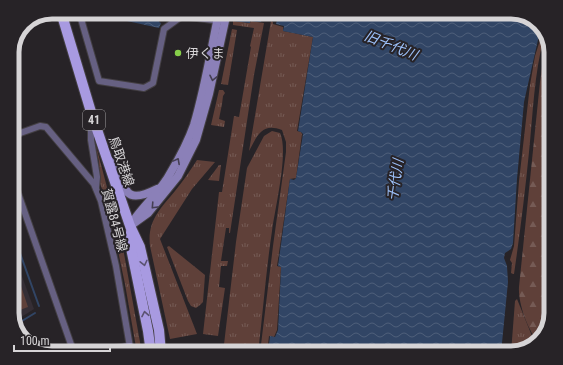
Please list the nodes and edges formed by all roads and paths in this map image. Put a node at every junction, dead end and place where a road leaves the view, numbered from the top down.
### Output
1 (63, 19) edge
2 (81, 19) edge
3 (178, 19) edge
4 (202, 19) edge
5 (220, 19) edge
6 (223, 19) edge
7 (221, 22) junction
8 (91, 112) junction
9 (19, 134) edge
10 (108, 157) junction
11 (161, 187) junction
12 (96, 188) junction
13 (19, 196) edge
14 (130, 226) junction
15 (72, 346) edge
16 (129, 346) edge
17 (149, 346) edge
18 (161, 346) edge

1 - 8 main road, 鳥取港線 / 41
2 - 3 street
4 - 7 street
5 - 7 street
6 - 7 street
11 -> 7 street
7 -> 14 street
8 - 10 main road, 鳥取港線 / 41
8 - 12 street
9 - 12 street, 賀露84号線
10 - 11 street
10 - 14 main road, 鳥取港線 / 41
11 - 14 street
12 - 16 street, 賀露84号線
13 - 15 street
17 -> 14 main road, 鳥取港線 / 41
14 -> 18 main road, 鳥取港線 / 41

